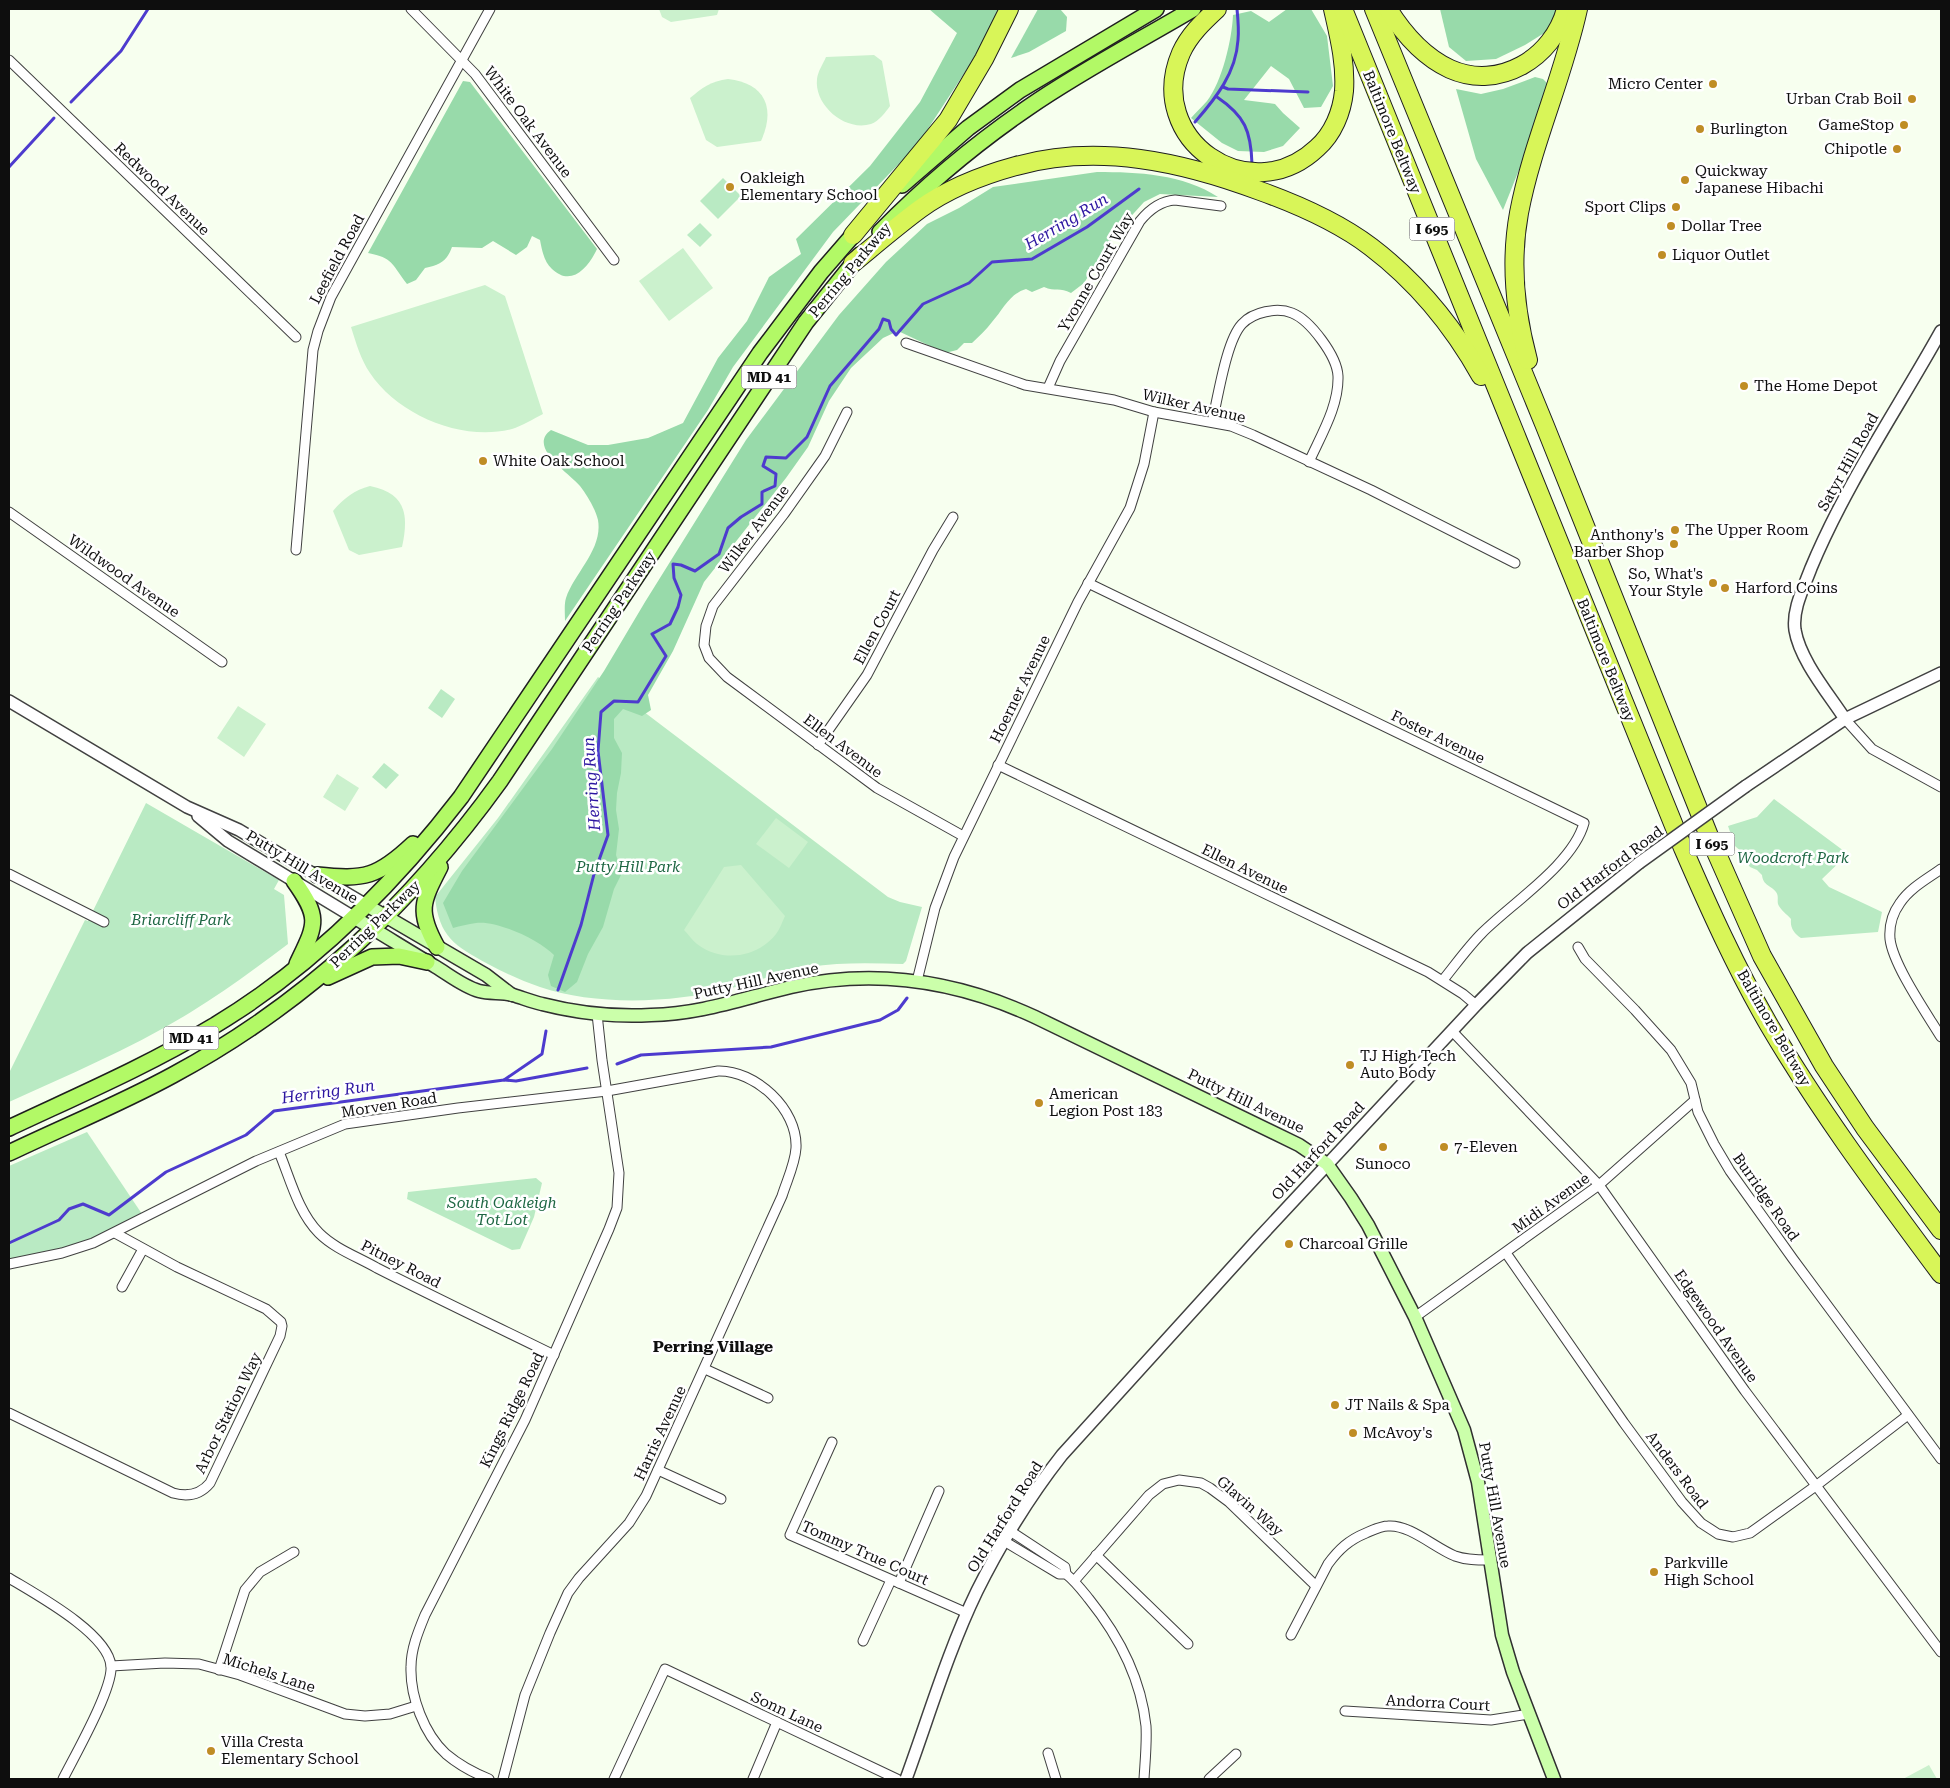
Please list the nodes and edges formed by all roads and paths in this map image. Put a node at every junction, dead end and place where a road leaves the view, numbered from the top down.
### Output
1 (411, 9) edge
2 (490, 9) edge
3 (1009, 9) edge
4 (1156, 9) edge
5 (1193, 9) edge
6 (1217, 9) edge
7 (1333, 9) edge
8 (1343, 9) edge
9 (1374, 9) edge
10 (1388, 9) edge
11 (1566, 9) edge
12 (1578, 9) edge
13 (462, 59) junction
14 (9, 60) edge
15 (1221, 206) dead end
16 (853, 235) junction
17 (614, 260) dead end
18 (852, 263) junction
19 (1941, 332) edge
20 (296, 337) dead end
21 (906, 343) dead end
22 (1048, 388) junction
23 (847, 412) dead end
24 (1154, 412) junction
25 (1212, 422) junction
26 (1544, 426) junction
27 (1521, 450) junction
28 (1309, 462) junction
29 (9, 512) edge
30 (953, 517) dead end
31 (296, 550) dead end
32 (1515, 563) dead end
33 (1088, 583) junction
34 (222, 662) dead end
35 (715, 666) joint
36 (1941, 673) edge
37 (9, 701) edge
38 (1845, 719) junction
39 (818, 745) junction
40 (998, 765) junction
41 (1941, 787) edge
42 (461, 797) junction
43 (187, 807) junction
44 (963, 836) junction
45 (449, 848) junction
46 (1941, 869) edge
47 (9, 874) edge
48 (317, 875) junction
49 (294, 881) junction
50 (368, 906) junction
51 (387, 917) junction
52 (355, 918) junction
53 (104, 922) dead end
54 (373, 929) junction
55 (437, 947) junction
56 (1578, 947) dead end
57 (427, 962) junction
58 (295, 969) junction
59 (1443, 980) junction
60 (917, 981) junction
61 (308, 986) junction
62 (512, 995) junction
63 (1476, 1005) junction
64 (597, 1014) junction
65 (1452, 1031) junction
66 (1941, 1037) edge
67 (765, 1088) joint
68 (607, 1091) junction
69 (1696, 1100) junction
70 (9, 1128) edge
71 (279, 1152) junction
72 (9, 1153) edge
73 (1326, 1164) junction
74 (1599, 1185) junction
75 (1941, 1230) edge
76 (115, 1233) junction
77 (143, 1249) junction
78 (1506, 1252) junction
79 (9, 1264) edge
80 (1941, 1274) edge
81 (122, 1288) dead end
82 (1415, 1317) junction
83 (554, 1355) junction
84 (704, 1369) junction
85 (768, 1398) dead end
86 (9, 1413) edge
87 (1908, 1415) junction
88 (832, 1442) dead end
89 (1941, 1459) edge
90 (658, 1470) junction
91 (1817, 1486) junction
92 (940, 1491) dead end
93 (721, 1499) dead end
94 (1007, 1536) junction
95 (294, 1552) dead end
96 (1096, 1555) junction
97 (1489, 1560) junction
98 (9, 1578) edge
99 (1075, 1580) junction
100 (895, 1581) junction
101 (1316, 1586) junction
102 (967, 1613) junction
103 (1291, 1635) dead end
104 (863, 1641) dead end
105 (1188, 1644) dead end
106 (1941, 1652) edge
107 (111, 1666) junction
108 (219, 1670) junction
109 (416, 1706) junction
110 (1345, 1711) dead end
111 (1529, 1714) junction
112 (777, 1722) junction
113 (1048, 1753) dead end
114 (1236, 1754) dead end
115 (63, 1779) edge
116 (490, 1779) edge
117 (503, 1779) edge
118 (614, 1779) edge
119 (753, 1779) edge
120 (897, 1779) edge
121 (906, 1779) edge
122 (1056, 1779) edge
123 (1144, 1779) edge
124 (1209, 1779) edge
125 (1554, 1779) edge

1 - 13 street, White Oak Avenue
2 - 13 street, Leefield Road
3 - 16 highway
4 - 16 main road, Perring Parkway / MD 41
5 - 18 main road, Perring Parkway / MD 41
6 - 7 highway
8 - 27 highway, Baltimore Beltway / I 695
9 - 26 highway, Baltimore Beltway / I 695
10 - 11 highway
12 - 26 highway
13 - 17 street, White Oak Avenue
13 - 31 street, Leefield Road
14 - 20 street, Redwood Avenue
15 - 22 street, Yvonne Court Way
16 - 42 main road, Perring Parkway / MD 41
18 - 27 highway
18 - 45 main road, Perring Parkway / MD 41
19 - 38 street, Satyr Hill Road
21 - 22 street, Wilker Avenue
22 - 24 street, Wilker Avenue
23 - 35 street, Wilker Avenue
24 - 25 street, Wilker Avenue
24 - 33 street, Hoerner Avenue
25 - 28 street, Wilker Avenue
25 - 28 street
26 - 75 highway, Baltimore Beltway / I 695
27 - 80 highway, Baltimore Beltway / I 695
28 - 32 street, Wilker Avenue
29 - 34 street, Wildwood Avenue
30 - 39 street, Ellen Court
33 - 40 street, Hoerner Avenue
33 - 59 street, Foster Avenue
35 - 39 street, Ellen Avenue
36 - 38 street, Old Harford Road
37 - 43 street, Putty Hill Avenue
38 - 41 street
38 - 63 street, Old Harford Road, bridge
39 - 44 street, Ellen Avenue
40 - 44 street, Hoerner Avenue
40 - 59 street, Ellen Avenue
42 - 48 main road
42 - 50 main road, Perring Parkway / MD 41
43 - 48 street, Putty Hill Avenue
43 - 49 street, Putty Hill Avenue
44 - 60 street, Hoerner Avenue
45 - 51 main road, Perring Parkway / MD 41
45 - 55 main road
46 - 66 street
47 - 53 street
48 - 50 street, Putty Hill Avenue
49 - 52 street, Putty Hill Avenue
49 - 58 main road
50 - 51 main road, Putty Hill Avenue
50 - 52 main road, Perring Parkway / MD 41
51 - 54 main road, Perring Parkway / MD 41
51 - 55 main road, Putty Hill Avenue
52 - 54 main road, Putty Hill Avenue
52 - 58 main road, Perring Parkway / MD 41
54 - 57 main road, Putty Hill Avenue
54 - 61 main road, Perring Parkway / MD 41
55 - 62 main road, Putty Hill Avenue
56 - 69 street, Burridge Road
57 - 61 main road
57 - 62 main road, Putty Hill Avenue
58 - 70 main road, Perring Parkway / MD 41
59 - 63 street, Ellen Avenue
60 - 64 main road, Putty Hill Avenue
60 - 73 main road, Putty Hill Avenue
61 - 72 main road, Perring Parkway / MD 41
62 - 64 main road, Putty Hill Avenue
63 - 65 street, Old Harford Road
64 - 68 street, Kings Ridge Road
65 - 73 street, Old Harford Road
65 - 74 street, Edgewood Avenue
67 - 68 street, Morven Road
67 - 84 street, Harris Avenue
68 - 71 street, Morven Road
68 - 83 street, Kings Ridge Road
69 - 74 street, Midi Avenue
69 - 87 street, Burridge Road
71 - 76 street, Morven Road
71 - 83 street, Pitney Road
73 - 82 main road, Putty Hill Avenue
73 - 94 street, Old Harford Road
74 - 78 street, Midi Avenue
74 - 91 street, Edgewood Avenue
76 - 77 street, Arbor Station Way
76 - 79 street, Morven Road
77 - 81 street
77 - 86 street, Arbor Station Way
78 - 82 street, Midi Avenue
78 - 91 street, Anders Road
82 - 97 main road, Putty Hill Avenue
83 - 109 street, Kings Ridge Road
84 - 85 street
84 - 90 street, Harris Avenue
87 - 89 street, Burridge Road
87 - 91 street, Anders Road
88 - 100 street, Tommy True Court
90 - 93 street
90 - 117 street, Harris Avenue
91 - 106 street, Edgewood Avenue
92 - 100 street
94 - 99 street
94 - 102 street, Old Harford Road
95 - 108 street
96 - 99 street, Glavin Way
96 - 101 street, Glavin Way
96 - 105 street
97 - 101 street
97 - 111 main road, Putty Hill Avenue
98 - 107 street
99 - 123 street
100 - 102 street, Tommy True Court
100 - 104 street
101 - 103 street
102 - 121 street, Old Harford Road
107 - 108 street, Michels Lane
107 - 115 street
108 - 109 street, Michels Lane
109 - 116 street, Kings Ridge Road
110 - 111 street, Andorra Court
111 - 125 main road, Putty Hill Avenue
112 - 118 street, Sonn Lane
112 - 119 street
112 - 120 street, Sonn Lane
113 - 122 street
114 - 124 street

